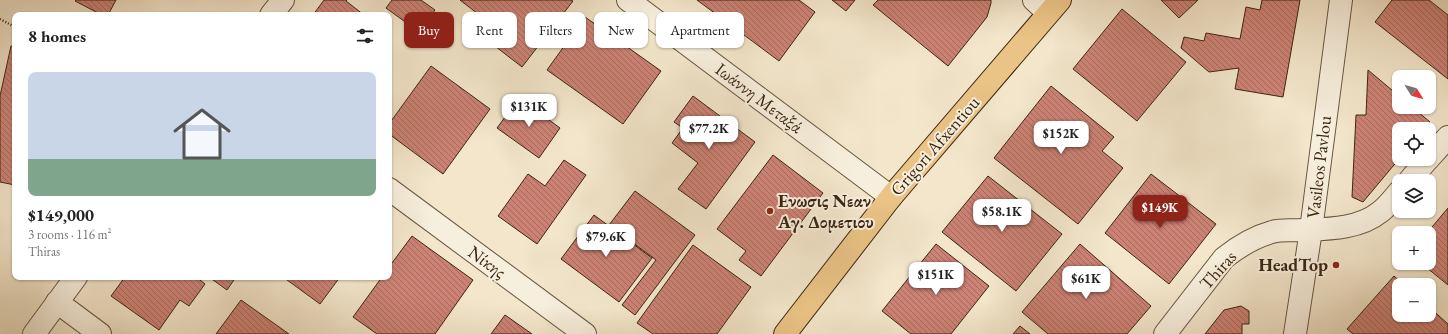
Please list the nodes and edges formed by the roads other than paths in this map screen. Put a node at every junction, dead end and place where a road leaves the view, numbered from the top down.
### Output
1 (283, 0) edge
2 (628, 0) edge
3 (1341, 0) edge
4 (1047, 4) edge
5 (274, 12) edge
6 (1448, 137) edge
7 (1436, 151) edge
8 (1423, 166) edge
9 (1415, 174) edge
10 (392, 191) edge
11 (891, 197) junction
12 (1392, 199) edge
13 (1311, 230) junction
14 (74, 280) edge
15 (57, 302) junction
16 (34, 334) edge
17 (100, 334) edge
18 (585, 334) edge
19 (785, 334) edge
20 (1165, 334) edge
21 (1295, 334) edge

1 - 5 street
2 - 11 street, Ιωάννη Μεταξά
3 - 13 street, Vasileos Pavlou
4 - 11 main road, Grigori Afxentiou
6 - 7 street
8 - 9 street
10 - 18 street, Νίκης
11 - 19 main road, Grigori Afxentiou
12 - 13 street, Thiras
13 - 20 street, Thiras
13 - 21 street, Vasileos Pavlou
14 - 15 street
15 - 16 street
15 - 17 street

